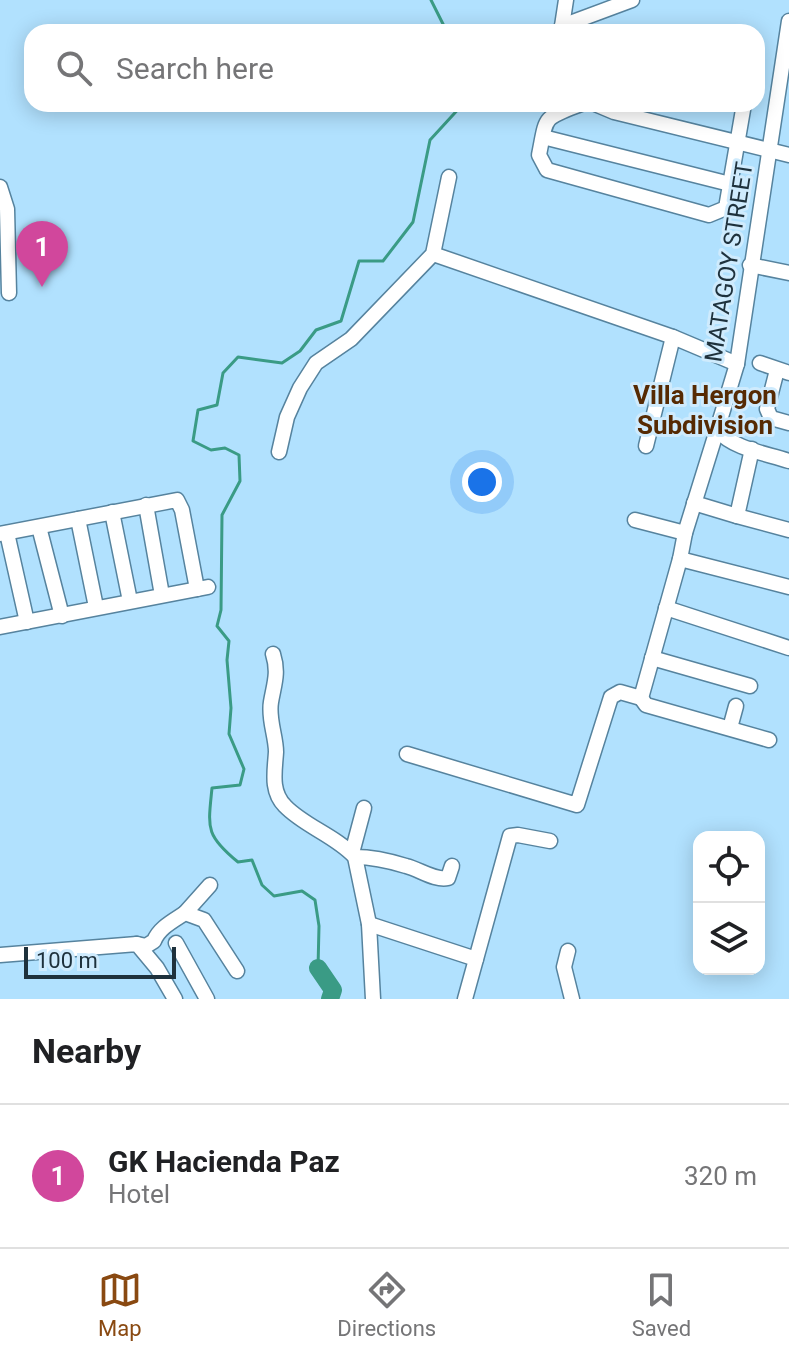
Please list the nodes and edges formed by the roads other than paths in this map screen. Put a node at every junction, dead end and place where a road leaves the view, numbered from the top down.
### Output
1 (566, 0) edge
2 (632, 0) edge
3 (789, 21) edge
4 (564, 24) edge
5 (575, 24) edge
6 (786, 59) edge
7 (783, 91) edge
8 (562, 112) edge
9 (614, 112) edge
10 (743, 112) edge
11 (543, 137) junction
12 (739, 143) junction
13 (769, 151) junction
14 (789, 155) edge
15 (449, 177) dead end
16 (730, 184) junction
17 (0, 187) edge
18 (433, 254) junction
19 (751, 261) junction
20 (789, 264) edge
21 (789, 273) edge
22 (9, 293) dead end
23 (673, 337) junction
24 (760, 363) dead end
25 (737, 364) junction
26 (783, 372) edge
27 (789, 423) edge
28 (717, 430) junction
29 (646, 446) dead end
30 (752, 449) junction
31 (279, 452) dead end
32 (789, 461) edge
33 (694, 503) junction
34 (146, 505) junction
35 (112, 512) junction
36 (737, 516) junction
37 (78, 519) junction
38 (635, 520) dead end
39 (39, 527) junction
40 (789, 530) edge
41 (685, 533) junction
42 (3, 534) edge
43 (680, 559) junction
44 (789, 587) edge
45 (162, 595) junction
46 (130, 601) junction
47 (96, 607) junction
48 (666, 608) junction
49 (62, 616) junction
50 (27, 622) junction
51 (0, 627) edge
52 (789, 648) edge
53 (273, 654) dead end
54 (652, 658) junction
55 (750, 686) dead end
56 (641, 698) junction
57 (736, 706) dead end
58 (730, 728) junction
59 (769, 740) dead end
60 (407, 754) dead end
61 (364, 808) dead end
62 (550, 841) dead end
63 (354, 855) junction
64 (452, 866) dead end
65 (210, 885) dead end
66 (185, 913) junction
67 (369, 924) junction
68 (176, 943) dead end
69 (137, 944) junction
70 (568, 951) dead end
71 (0, 955) edge
72 (476, 959) junction
73 (237, 971) dead end
74 (203, 997) edge
75 (175, 999) edge
76 (373, 999) edge
77 (465, 999) edge
78 (572, 999) edge

1 - 4 street
2 - 5 street
3 - 6 street, MATAGOY STREET
6 - 7 street, MATAGOY STREET
7 - 13 street, MATAGOY STREET
8 - 11 street
9 - 12 street
10 - 12 street
11 - 16 street
11 - 16 street
12 - 13 street
12 - 16 street
13 - 14 street
13 - 19 street, MATAGOY STREET
15 - 18 street
17 - 22 street
18 - 23 street
18 - 31 street
19 - 20 street
19 - 21 street
19 - 25 street, MATAGOY STREET
23 - 25 street
23 - 29 street
24 - 26 street
25 - 28 street, MATAGOY STREET
26 - 27 street
28 - 30 street
28 - 33 street, MATAGOY STREET
30 - 32 street
30 - 36 street
33 - 36 street
33 - 41 street, MATAGOY STREET
34 - 35 street
34 - 45 street
34 - 45 street
35 - 37 street
35 - 46 street
36 - 40 street
37 - 39 street
37 - 47 street
38 - 41 street
39 - 42 street
39 - 49 street
41 - 43 street, MATAGOY STREET
42 - 50 street
43 - 44 street
43 - 48 street, MATAGOY STREET
45 - 46 street
46 - 47 street
47 - 49 street
48 - 52 street
48 - 54 street, MATAGOY STREET
49 - 50 street
50 - 51 street
53 - 63 street
54 - 55 street
54 - 56 street, MATAGOY STREET
56 - 58 street
56 - 60 street
57 - 58 street
58 - 59 street
61 - 63 street
62 - 72 street
63 - 64 street
63 - 67 street
65 - 66 street
66 - 69 street
66 - 73 street
67 - 72 street
67 - 76 street
68 - 74 street
69 - 71 street
69 - 75 street
70 - 78 street
72 - 77 street

